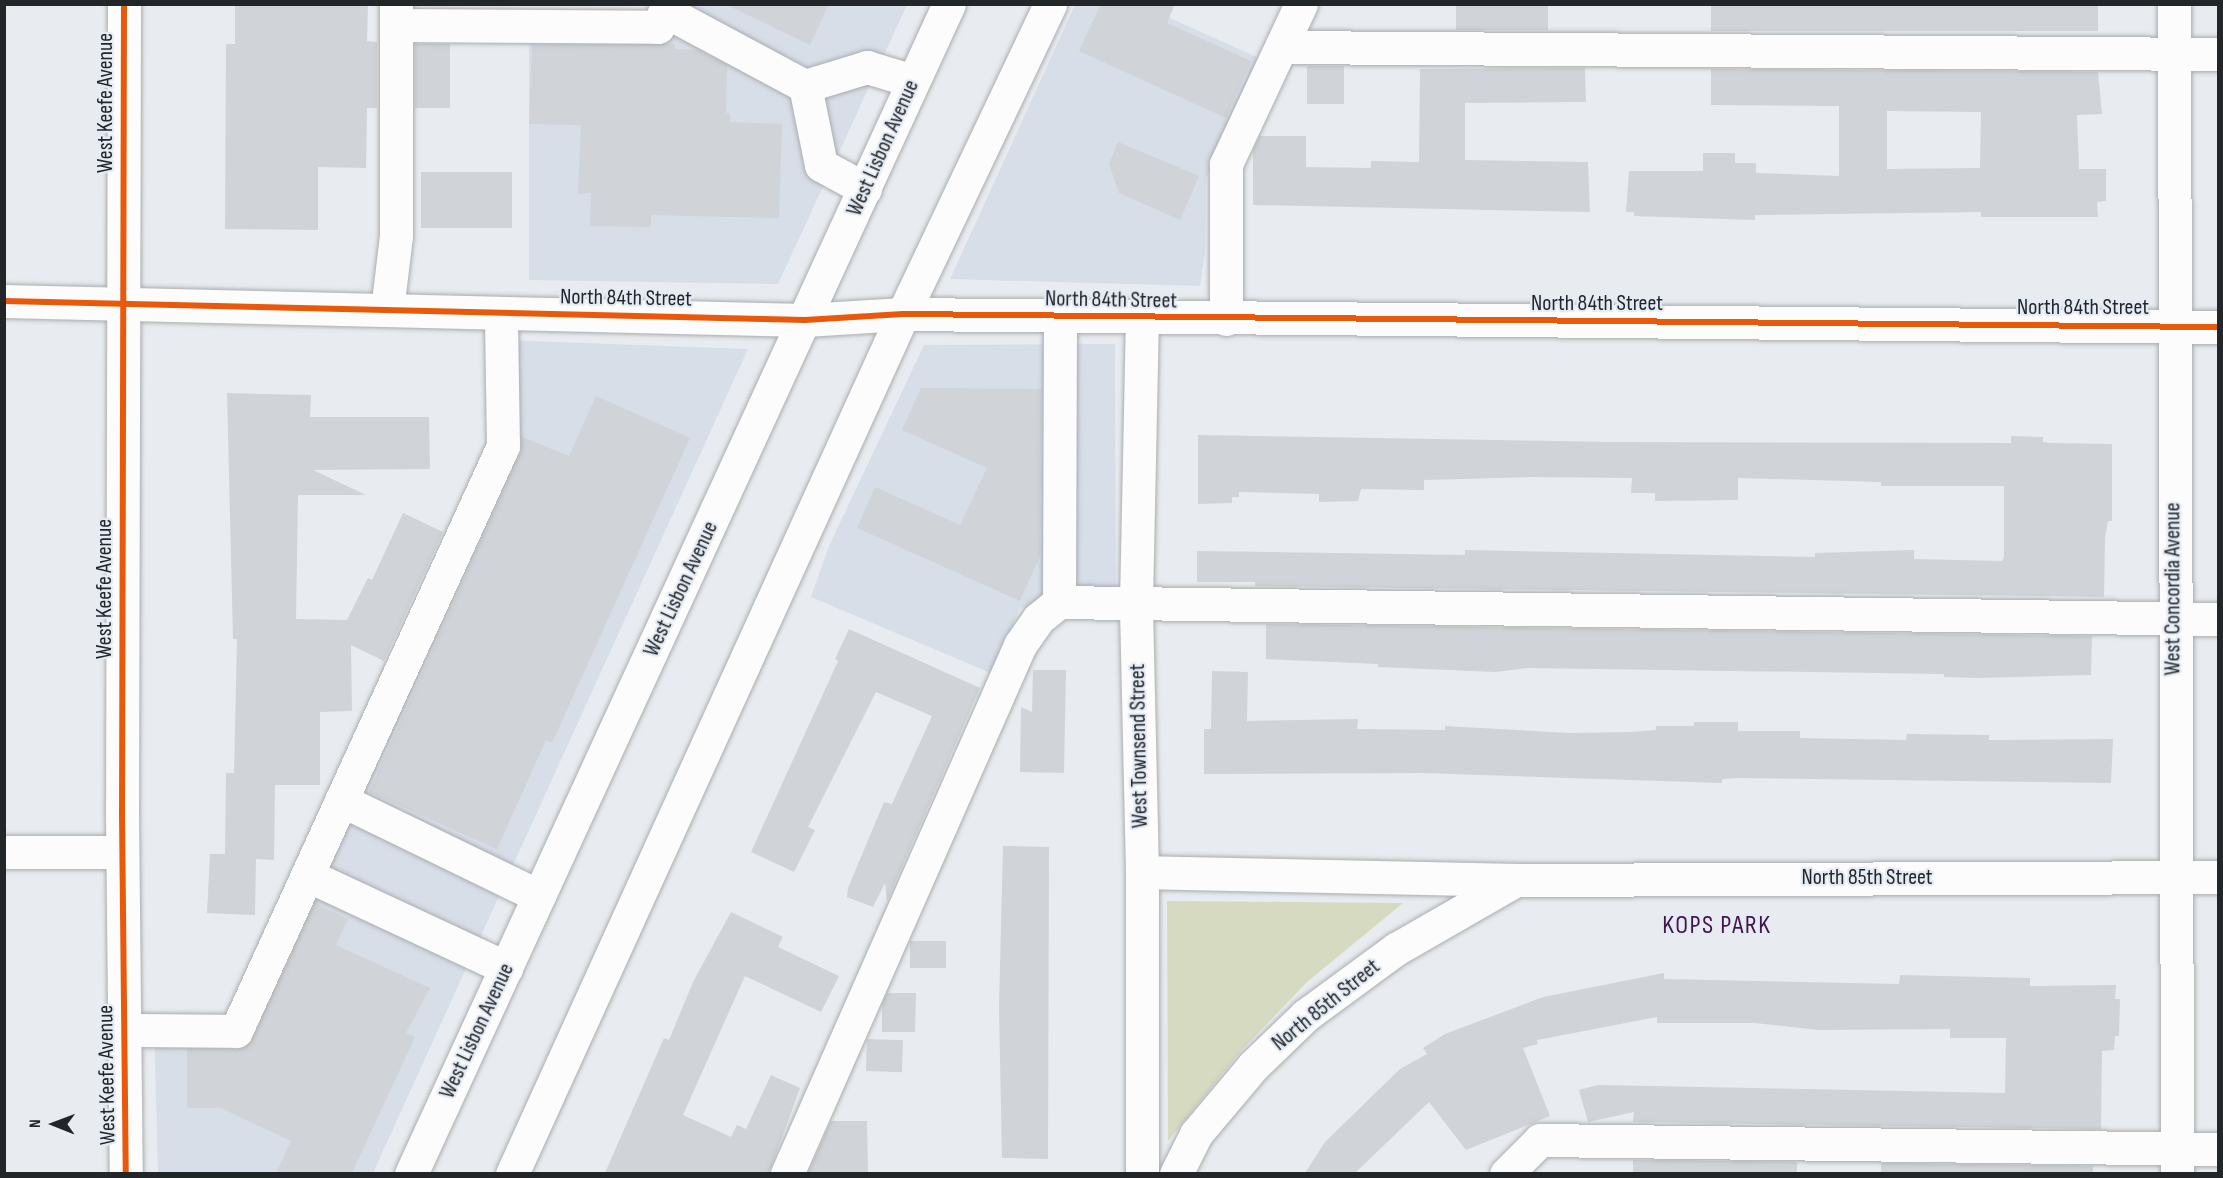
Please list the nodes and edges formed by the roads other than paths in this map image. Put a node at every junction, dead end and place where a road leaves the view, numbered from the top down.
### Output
1 (124, 4) edge
2 (949, 4) edge
3 (1050, 4) edge
4 (1301, 4) edge
5 (2174, 4) edge
6 (666, 8) edge
7 (396, 15) edge
8 (1282, 47) junction
9 (2174, 53) junction
10 (2218, 54) edge
11 (913, 81) junction
12 (805, 86) junction
13 (865, 189) junction
14 (4, 301) edge
15 (125, 304) junction
16 (387, 310) junction
17 (501, 313) junction
18 (903, 314) junction
19 (1060, 317) junction
20 (1142, 318) junction
21 (1226, 320) junction
22 (805, 321) junction
23 (2174, 326) junction
24 (2218, 327) edge
25 (1059, 602) junction
26 (1136, 602) junction
27 (2173, 618) junction
28 (2218, 619) edge
29 (341, 800) junction
30 (4, 852) edge
31 (122, 852) junction
32 (1142, 872) junction
33 (307, 875) junction
34 (2175, 876) junction
35 (2218, 877) edge
36 (1516, 880) junction
37 (539, 896) junction
38 (506, 968) junction
39 (124, 1030) junction
40 (2218, 1149) edge
41 (2177, 1161) edge
42 (126, 1173) edge
43 (411, 1173) edge
44 (512, 1173) edge
45 (787, 1173) edge
46 (1142, 1173) edge
47 (1176, 1173) edge
48 (1506, 1173) edge

1 - 15 street, West Keefe Avenue
2 - 11 street, West Lisbon Avenue
3 - 18 street
4 - 8 street
5 - 9 street, West Concordia Avenue
6 - 7 street
6 - 12 street
7 - 16 street
8 - 9 street
8 - 21 street
9 - 10 street
9 - 23 street, West Concordia Avenue
11 - 12 street
11 - 13 street, West Lisbon Avenue
12 - 13 street
13 - 22 street, West Lisbon Avenue
14 - 15 street, North 84th Street
15 - 16 street, North 84th Street
15 - 31 street, West Keefe Avenue
16 - 17 street, North 84th Street
17 - 22 street, North 84th Street
17 - 29 street
18 - 19 street, North 84th Street
18 - 22 street, North 84th Street
18 - 44 street
19 - 20 street, North 84th Street
19 - 25 street
20 - 21 street, North 84th Street
20 - 26 street, West Townsend Street
21 - 23 street, North 84th Street
22 - 37 street, West Lisbon Avenue
23 - 24 street, North 84th Street
23 - 27 street, West Concordia Avenue
25 - 26 street
25 - 45 street
26 - 27 street
26 - 32 street, West Townsend Street
27 - 28 street
27 - 34 street, West Concordia Avenue
29 - 33 street
29 - 37 street
30 - 31 street
31 - 39 street, West Keefe Avenue
32 - 36 street, North 85th Street
32 - 46 street, West Townsend Street
33 - 38 street
33 - 39 street
34 - 35 street, North 85th Street
34 - 36 street, North 85th Street
34 - 41 street, West Concordia Avenue
36 - 47 street, North 85th Street
37 - 38 street, West Lisbon Avenue
38 - 43 street, West Lisbon Avenue
39 - 42 street, West Keefe Avenue
40 - 41 street
41 - 48 street

